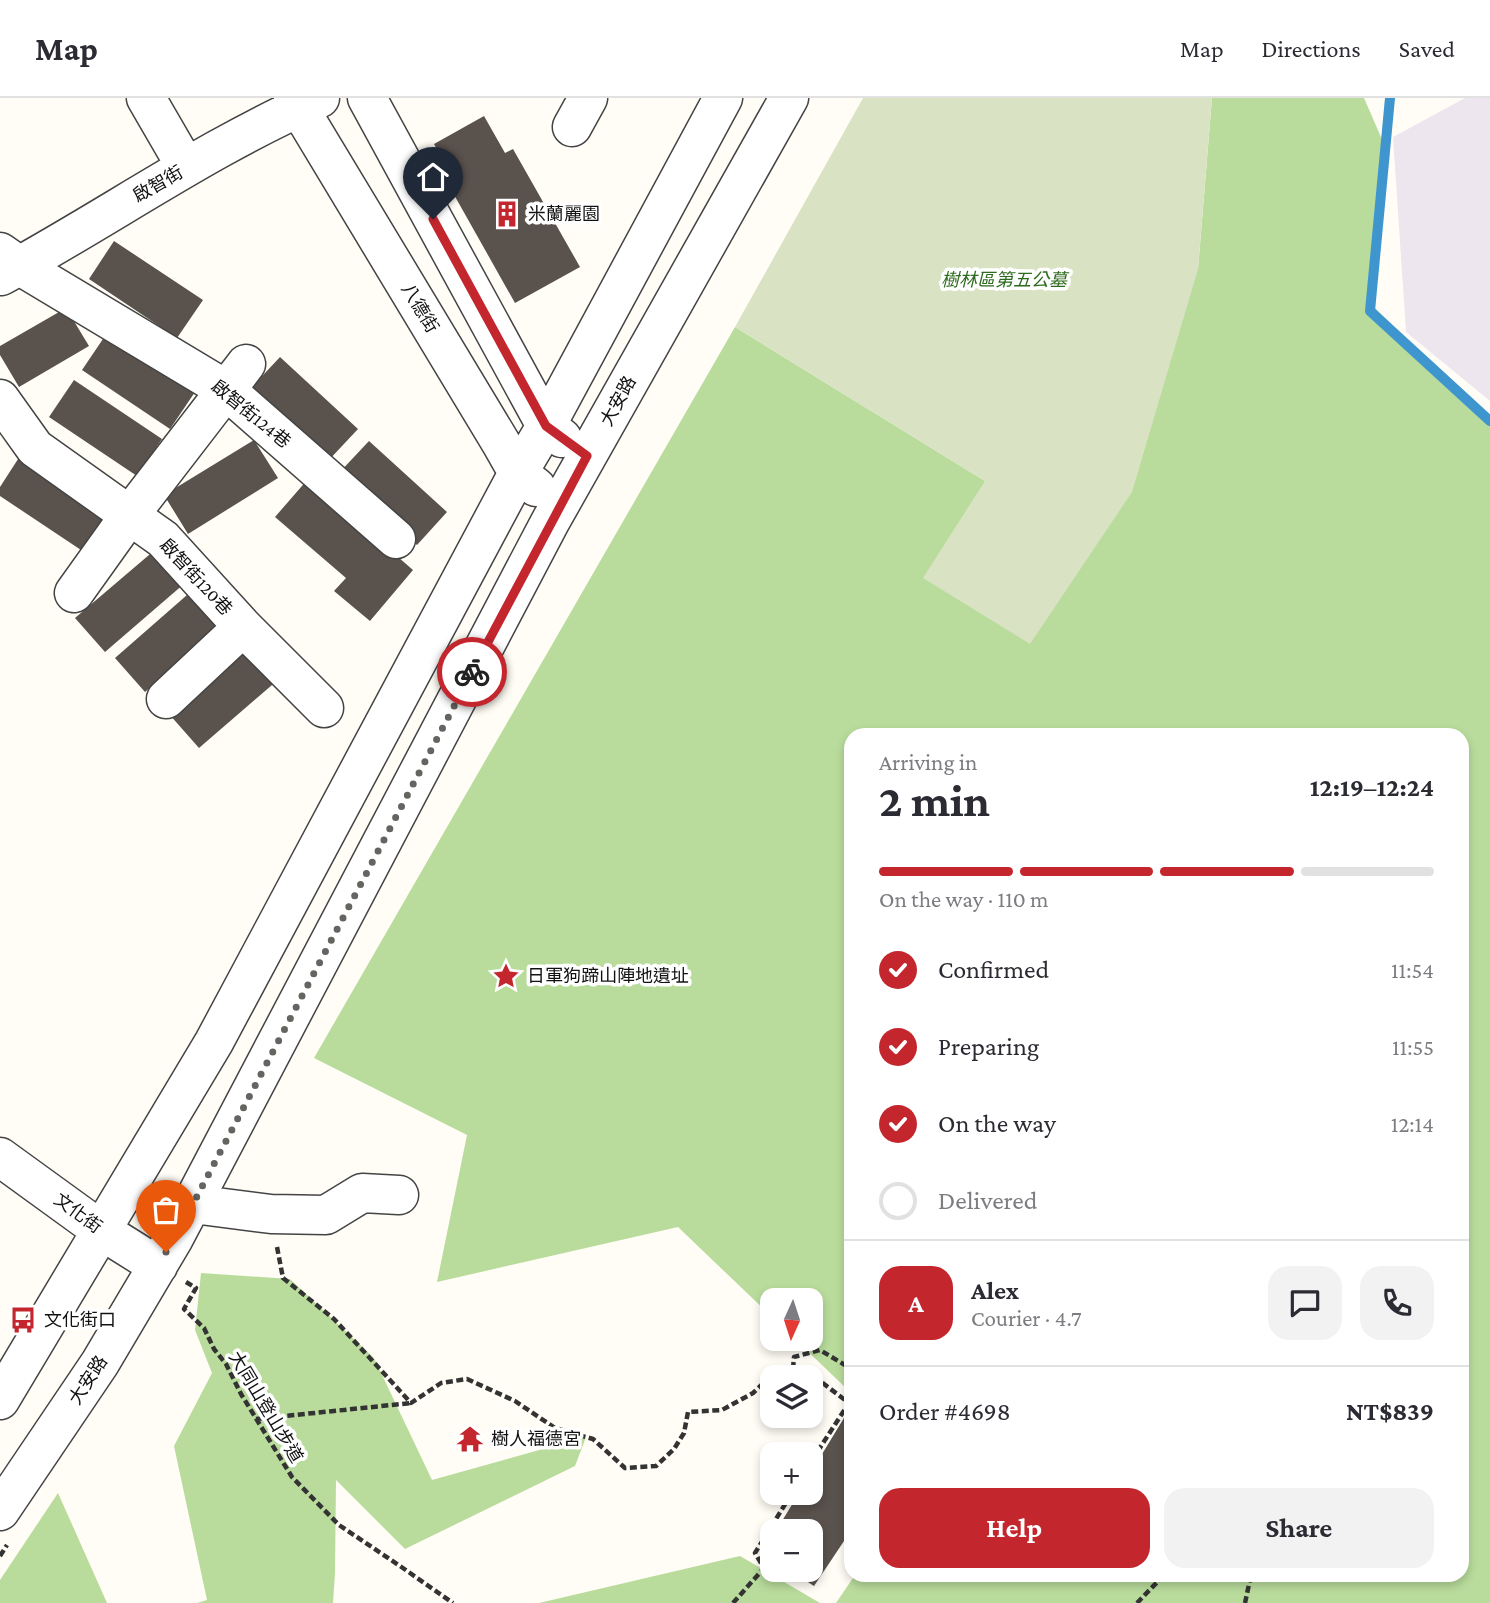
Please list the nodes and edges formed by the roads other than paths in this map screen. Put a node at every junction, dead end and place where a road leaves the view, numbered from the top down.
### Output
1 (146, 98) edge
2 (367, 98) edge
3 (723, 98) edge
4 (789, 98) edge
5 (304, 101) edge
6 (186, 167) junction
7 (7, 265) edge
8 (235, 376) junction
9 (0, 399) edge
10 (546, 426) junction
11 (587, 456) junction
12 (518, 473) junction
13 (560, 505) junction
14 (129, 516) junction
15 (396, 539) dead end
16 (74, 593) dead end
17 (243, 626) junction
18 (166, 699) dead end
19 (324, 708) dead end
20 (0, 1157) edge
21 (399, 1195) dead end
22 (193, 1204) junction
23 (103, 1231) junction
24 (158, 1266) junction
25 (0, 1400) edge
26 (0, 1511) edge

1 - 6 street
2 - 10 street
3 - 10 street
4 - 11 street, 大安路
5 - 6 street, 啟智街
5 - 12 street, 八德街
6 - 7 street, 啟智街
7 - 8 street, 啟智街124巷
8 - 14 street
8 - 15 street, 啟智街124巷
9 - 14 street, 啟智街120巷
10 - 11 street
10 - 12 street
11 - 13 street, 大安路
12 - 13 street, 八德街
12 - 23 street
13 - 22 street, 大安路
14 - 16 street
14 - 17 street, 啟智街120巷
17 - 18 street
17 - 19 street, 啟智街120巷
20 - 23 street, 文化街
21 - 22 street
22 - 24 street, 大安路
23 - 24 street, 文化街
23 - 25 street
24 - 26 street, 大安路

